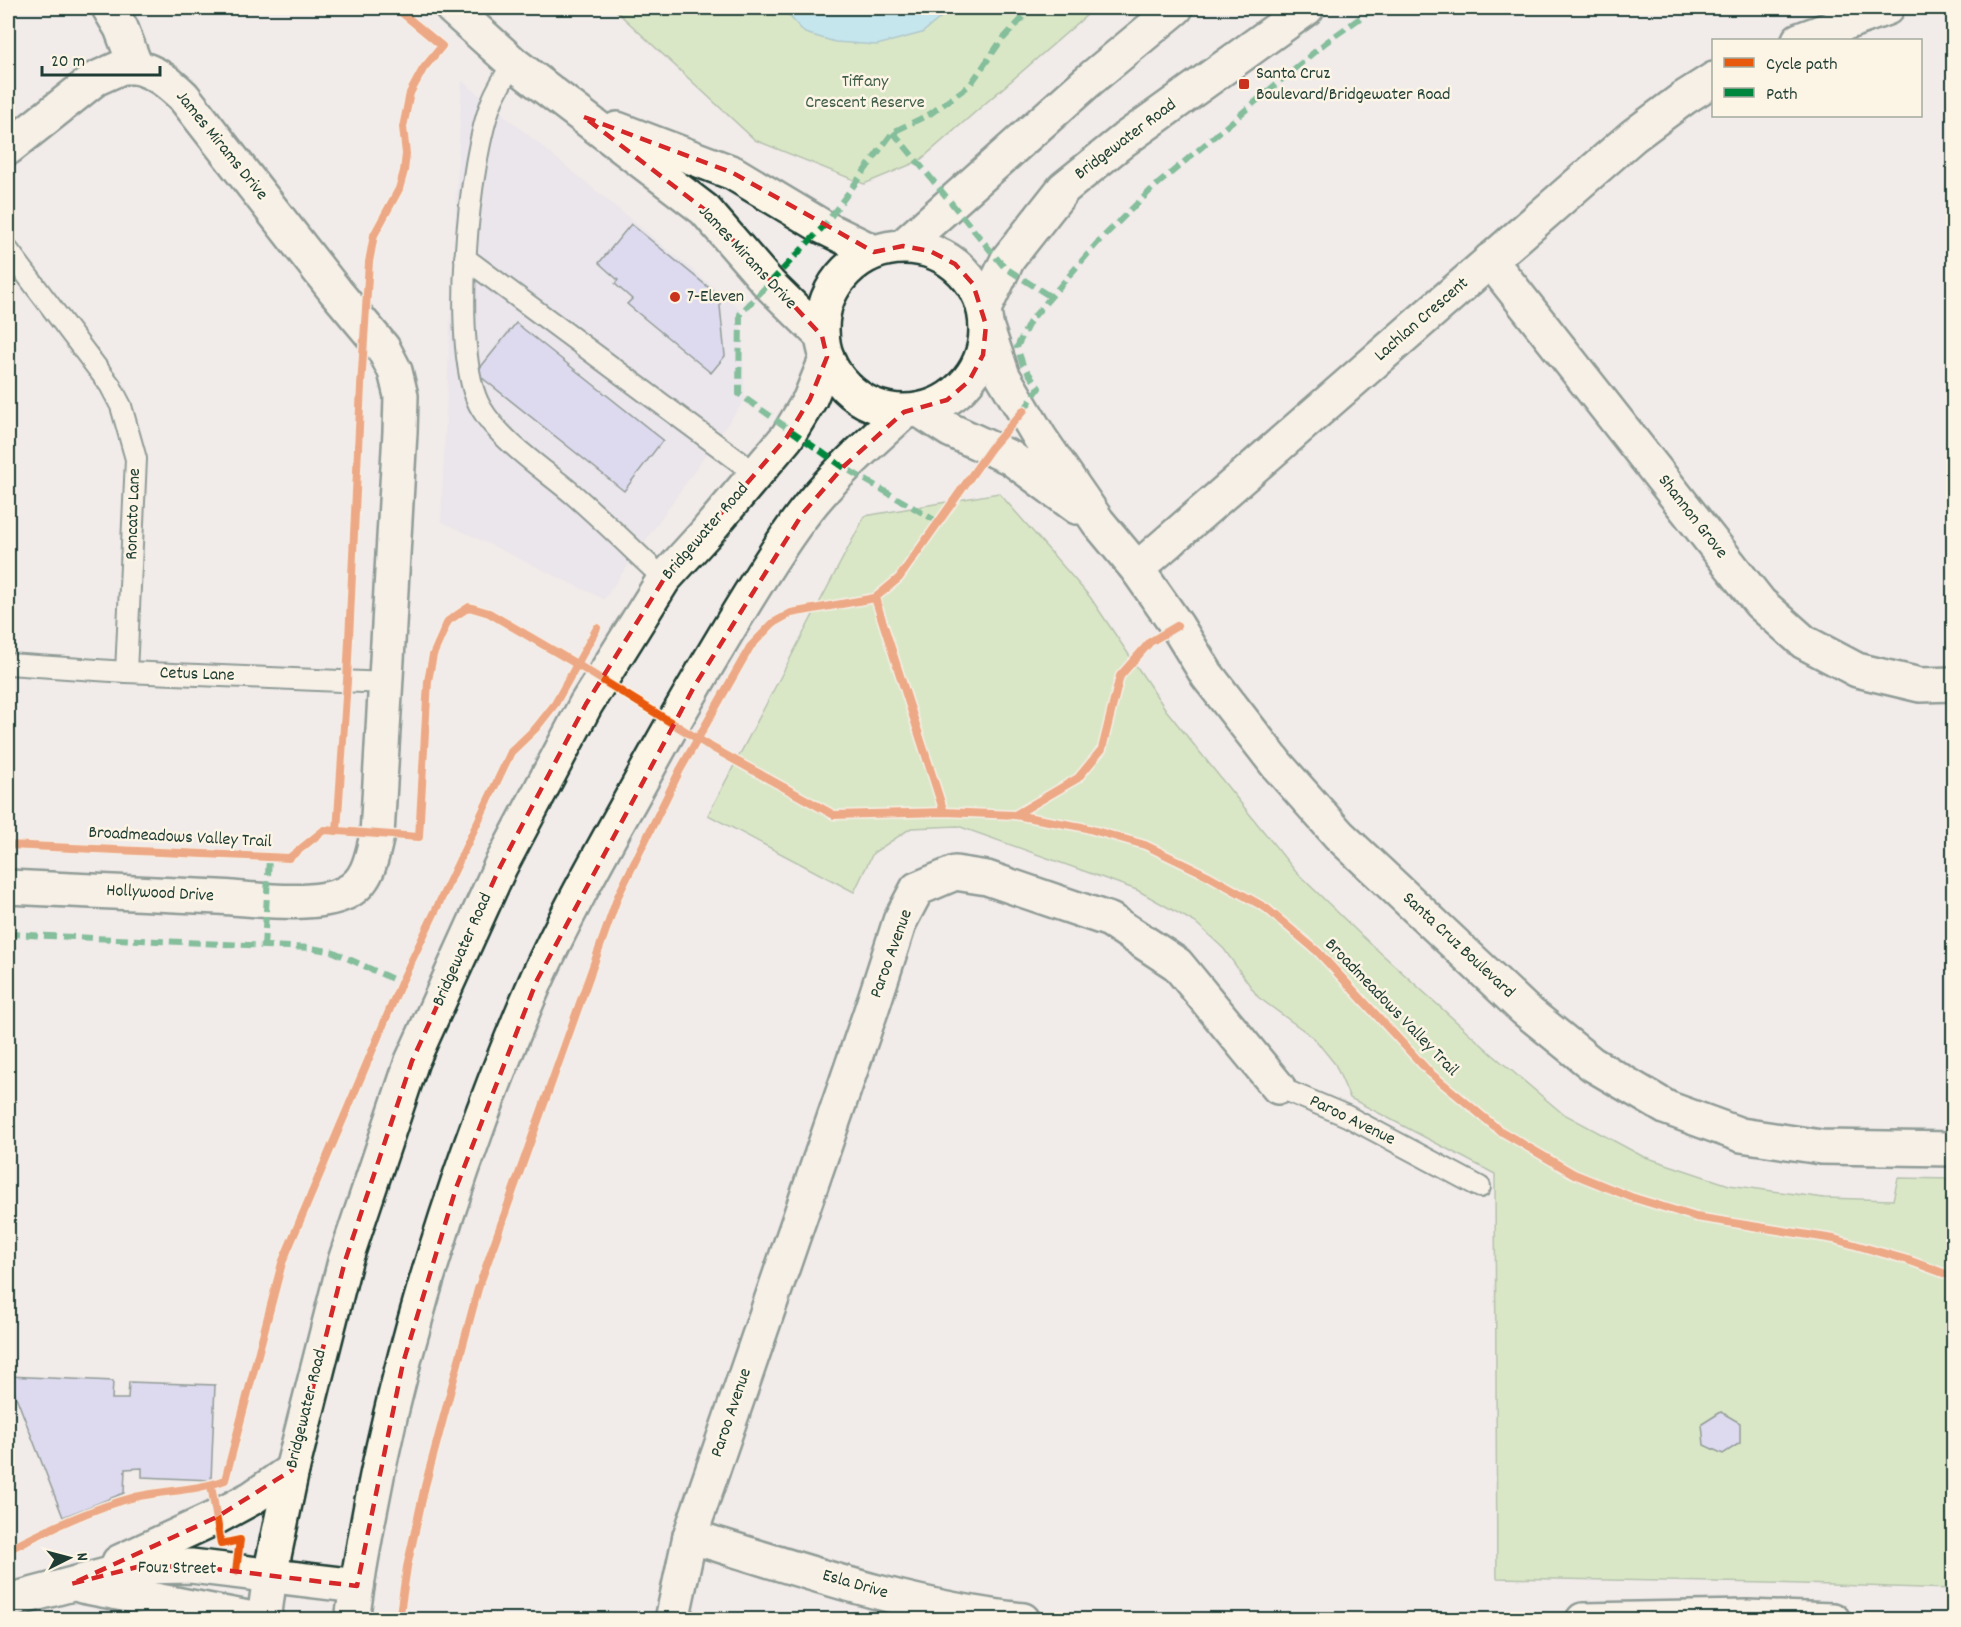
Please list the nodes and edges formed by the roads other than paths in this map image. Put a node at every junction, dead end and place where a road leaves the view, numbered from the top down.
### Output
1 (109, 8) edge
2 (452, 8) edge
3 (1176, 8) edge
4 (1307, 8) edge
5 (1887, 8) edge
6 (1802, 39) edge
7 (513, 63) junction
8 (136, 67) junction
9 (1712, 80) edge
10 (584, 117) junction
11 (8, 148) edge
12 (889, 249) junction
13 (8, 250) edge
14 (465, 258) junction
15 (1490, 260) junction
16 (985, 317) junction
17 (825, 346) junction
18 (911, 411) junction
19 (756, 474) junction
20 (1098, 522) junction
21 (1137, 568) junction
22 (664, 579) junction
23 (8, 664) edge
24 (126, 672) junction
25 (387, 683) junction
26 (1953, 684) edge
27 (8, 887) edge
28 (1278, 1087) joint
29 (1953, 1149) edge
30 (1480, 1187) dead end
31 (292, 1470) junction
32 (690, 1536) junction
33 (270, 1575) junction
34 (71, 1584) junction
35 (357, 1586) junction
36 (8, 1601) edge
37 (258, 1620) edge
38 (264, 1620) edge
39 (352, 1620) edge
40 (672, 1620) edge
41 (1023, 1620) edge
42 (1583, 1620) edge
43 (1833, 1620) edge

1 - 8 street
2 - 7 street, James Mirams Drive
3 - 12 street
4 - 16 street, Bridgewater Road
5 - 6 street
7 - 10 street, James Mirams Drive
7 - 14 lane
8 - 11 street
8 - 25 street, James Mirams Drive
9 - 15 street, Lachlan Crescent
10 - 12 street, James Mirams Drive
10 - 17 street, James Mirams Drive
12 - 16 street
12 - 17 street
13 - 24 lane, Roncato Lane
14 - 19 lane
14 - 22 lane
15 - 21 street, Lachlan Crescent
15 - 26 street, Shannon Grove
16 - 18 street
16 - 20 street, Santa Cruz Boulevard
17 - 18 street
17 - 19 street, Bridgewater Road
18 - 20 street, Santa Cruz Boulevard
18 - 35 street
19 - 22 street, Bridgewater Road
20 - 21 street, Santa Cruz Boulevard
21 - 29 street, Santa Cruz Boulevard
22 - 31 street, Bridgewater Road
23 - 24 lane, Cetus Lane
24 - 25 lane, Cetus Lane
25 - 27 street, Hollywood Drive
28 - 30 lane, Paroo Avenue
28 - 32 street, Paroo Avenue
31 - 33 street, Bridgewater Road
31 - 34 street, Fouz Street
32 - 40 street, Paroo Avenue
32 - 41 street, Esla Drive
33 - 34 street, Fouz Street
33 - 35 street, Fouz Street
33 - 38 street, Bridgewater Road
34 - 36 street, Fouz Street
34 - 37 street, Fouz Street
35 - 39 street
42 - 43 street

